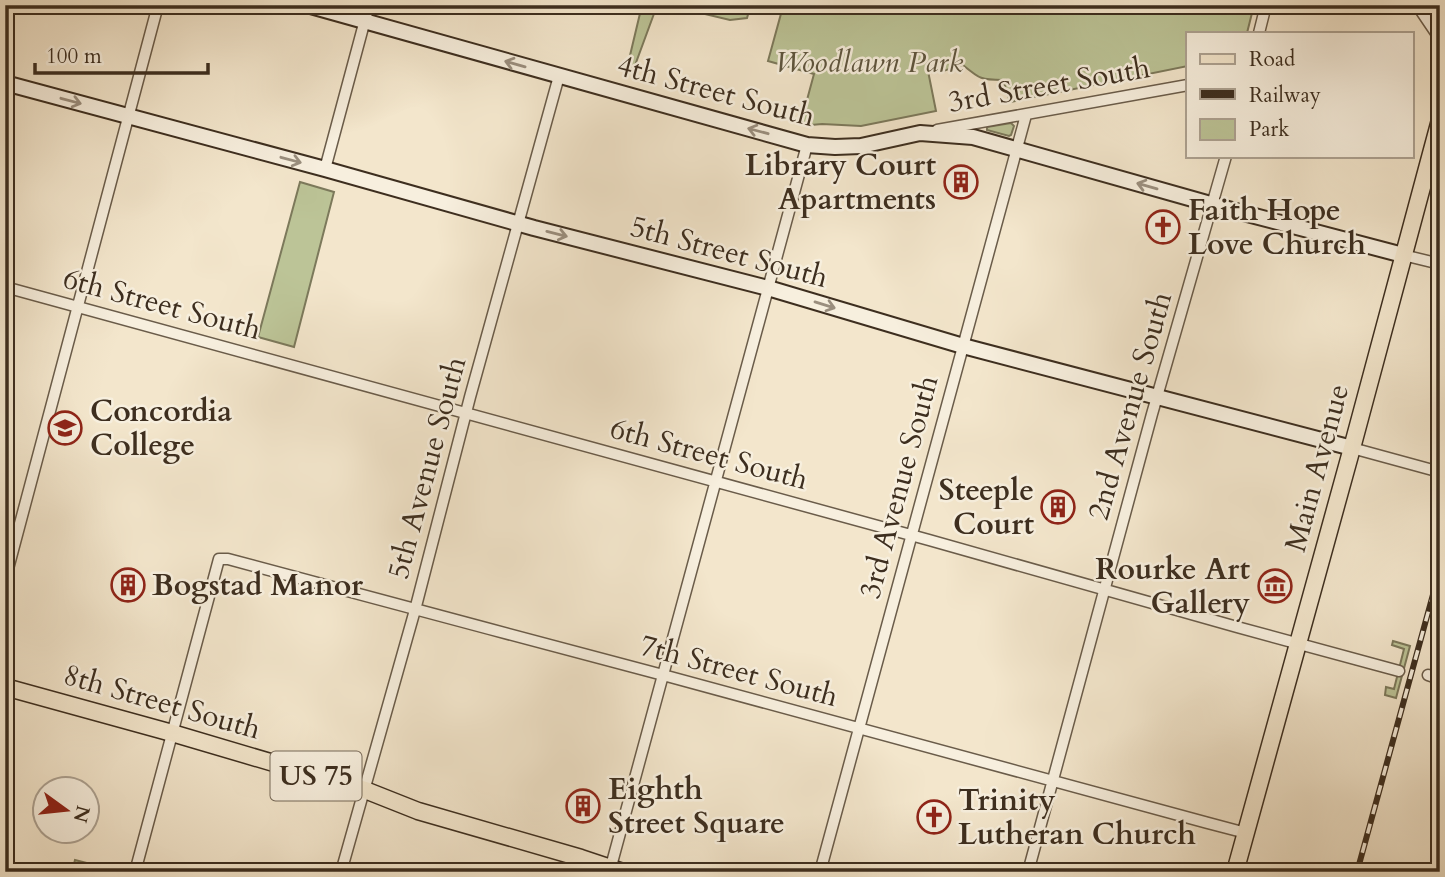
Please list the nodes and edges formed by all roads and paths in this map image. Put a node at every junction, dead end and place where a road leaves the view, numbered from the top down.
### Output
1 (158, 5) edge
2 (307, 5) edge
3 (369, 5) edge
4 (1266, 5) edge
5 (1417, 5) edge
6 (365, 21) junction
7 (1259, 32) edge
8 (1440, 39) edge
9 (559, 76) junction
10 (5, 83) edge
11 (1186, 85) edge
12 (1026, 115) junction
13 (128, 117) junction
14 (1440, 120) edge
15 (920, 133) junction
16 (807, 145) junction
17 (1017, 150) junction
18 (1225, 158) edge
19 (325, 169) junction
20 (1213, 204) junction
21 (518, 223) junction
22 (1402, 255) junction
23 (1440, 264) edge
24 (5, 287) edge
25 (768, 288) junction
26 (77, 306) junction
27 (963, 346) junction
28 (1157, 396) junction
29 (466, 413) junction
30 (1352, 448) junction
31 (1440, 472) edge
32 (716, 481) junction
33 (911, 535) junction
34 (5, 580) edge
35 (1105, 589) junction
36 (415, 610) junction
37 (1297, 644) junction
38 (1399, 671) dead end
39 (663, 675) junction
40 (1428, 676) dead end
41 (1440, 679) edge
42 (5, 687) edge
43 (859, 729) junction
44 (172, 733) junction
45 (1053, 783) junction
46 (365, 790) junction
47 (1246, 833) junction
48 (614, 870) edge
49 (135, 872) edge
50 (341, 872) edge
51 (820, 872) edge
52 (1028, 872) edge
53 (1235, 872) edge

1 - 13 street
2 - 6 street, 4th Street South
3 - 6 street
4 - 7 street
5 - 8 street
9 -> 6 street, 4th Street South
6 - 19 street
16 -> 9 street, 4th Street South
9 - 21 street, 5th Avenue South
10 -> 13 street, 5th Street South
11 - 12 street, 3rd Street South
12 - 15 street, 3rd Street South
12 - 17 street, 3rd Avenue South
13 -> 19 street, 5th Street South
13 - 26 street
14 - 22 main road, Main Avenue
15 - 16 street, 4th Street South
15 - 17 street, 4th Street South
16 - 25 street
20 -> 17 street, 4th Street South
17 - 27 street, 3rd Avenue South
18 - 20 street, 2nd Avenue South
19 - 21 street, 5th Street South
20 - 22 street, 4th Street South
20 - 28 street, 2nd Avenue South
21 -> 25 street, 5th Street South
21 - 29 street, 5th Avenue South
22 - 23 street, 4th Street South
22 - 30 main road, Main Avenue
24 - 26 street, 6th Street South
25 -> 27 street, 5th Street South
25 - 32 street
26 - 29 street, 6th Street South
26 - 34 street
27 - 28 street, 5th Street South
27 - 33 street, 3rd Avenue South
28 - 30 street, 5th Street South
28 - 35 street, 2nd Avenue South
29 - 32 street, 6th Street South
29 - 36 street, 5th Avenue South
30 - 31 street, 5th Street South
30 - 37 main road, Main Avenue
32 - 33 street, 6th Street South
32 - 39 street
33 - 35 street, 6th Street South
33 - 43 street, 3rd Avenue South
35 - 37 street, 6th Street South
35 - 45 street, 2nd Avenue South
36 - 39 street, 7th Street South
36 - 44 street, 7th Street South
36 - 46 street, 5th Avenue South
37 - 38 street, 6th Street South
37 - 47 main road, Main Avenue
39 - 43 street, 7th Street South
39 - 48 street
40 - 41 street
42 - 44 main road, 8th Street South / US 75
43 - 45 street, 7th Street South
43 - 51 street, 3rd Avenue South
44 - 46 main road, 8th Street South / US 75
44 - 49 street
45 - 47 street, 7th Street South
45 - 52 street, 2nd Avenue South
46 - 48 main road, 8th Street South / US 75
46 - 50 street, 5th Avenue South
47 - 53 main road, Main Avenue

